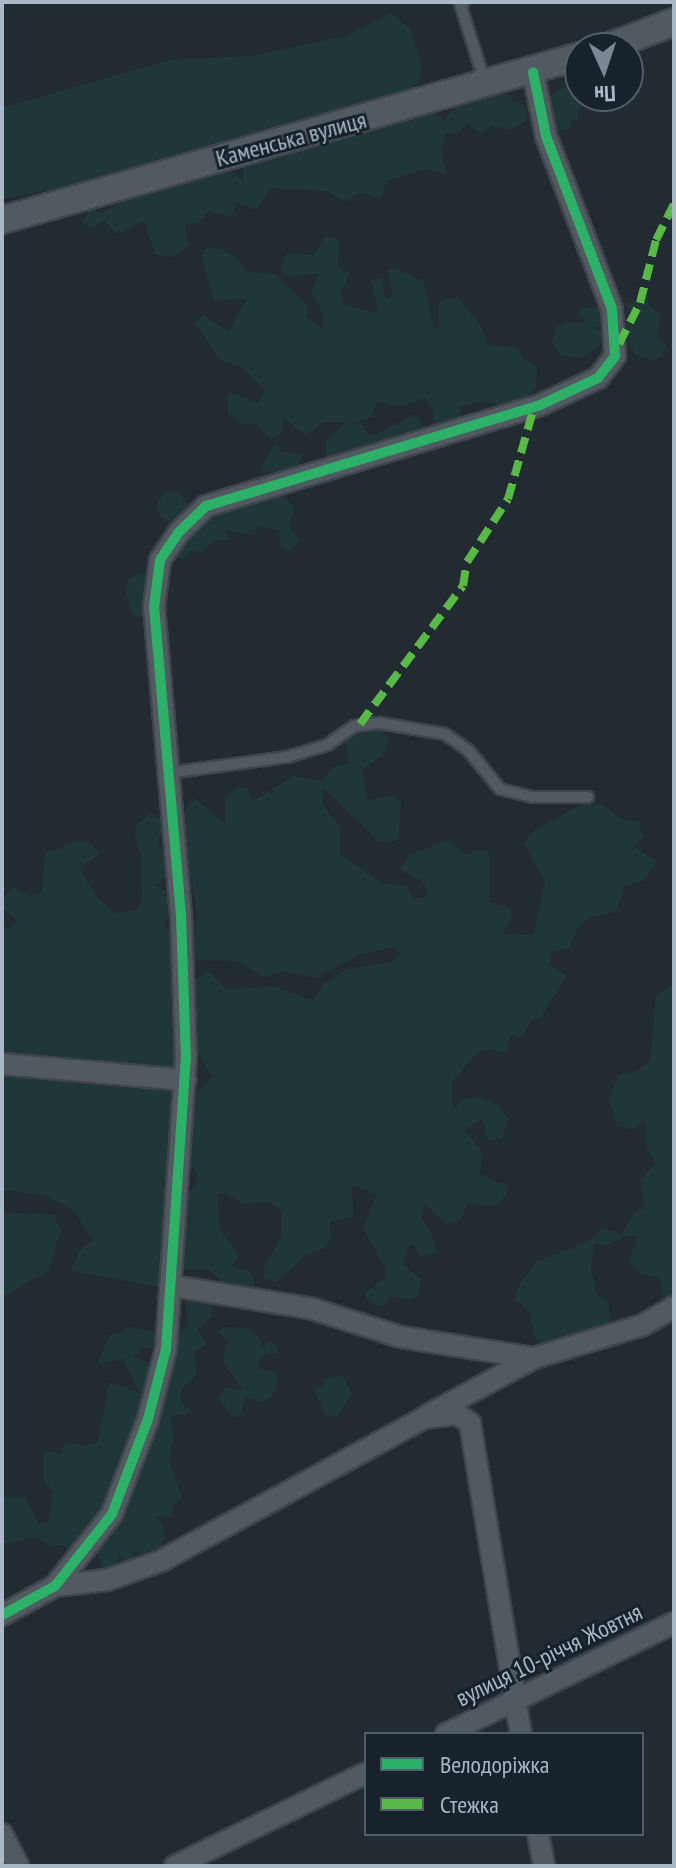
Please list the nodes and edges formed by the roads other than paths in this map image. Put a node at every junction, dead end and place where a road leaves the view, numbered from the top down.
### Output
1 (461, 2) edge
2 (674, 22) edge
3 (644, 33) edge
4 (564, 61) edge
5 (533, 72) junction
6 (486, 85) junction
7 (2, 220) edge
8 (168, 773) junction
9 (588, 797) dead end
10 (2, 1064) edge
11 (185, 1080) junction
12 (173, 1286) junction
13 (674, 1307) edge
14 (534, 1358) junction
15 (424, 1418) junction
16 (55, 1586) junction
17 (2, 1615) edge
18 (674, 1623) edge
19 (516, 1700) junction
20 (450, 1732) edge
21 (521, 1732) edge
22 (364, 1774) edge
23 (2, 1834) edge
24 (538, 1836) edge
25 (18, 1866) edge
26 (175, 1866) edge
27 (544, 1866) edge

1 - 6 lane
2 - 3 street
4 - 5 street, Каменська вулиця
5 - 6 street, Каменська вулиця
5 - 8 street
6 - 7 street, Каменська вулиця
8 - 9 lane
8 - 11 street
10 - 11 street
11 - 12 street
12 - 14 street
12 - 16 street
13 - 14 street
14 - 15 street
15 - 16 street
15 - 19 street
16 - 17 street
18 - 19 street, вулиця 10-річчя Жовтня
19 - 20 street, вулиця 10-річчя Жовтня
19 - 21 street
22 - 26 street
23 - 25 street
24 - 27 street

